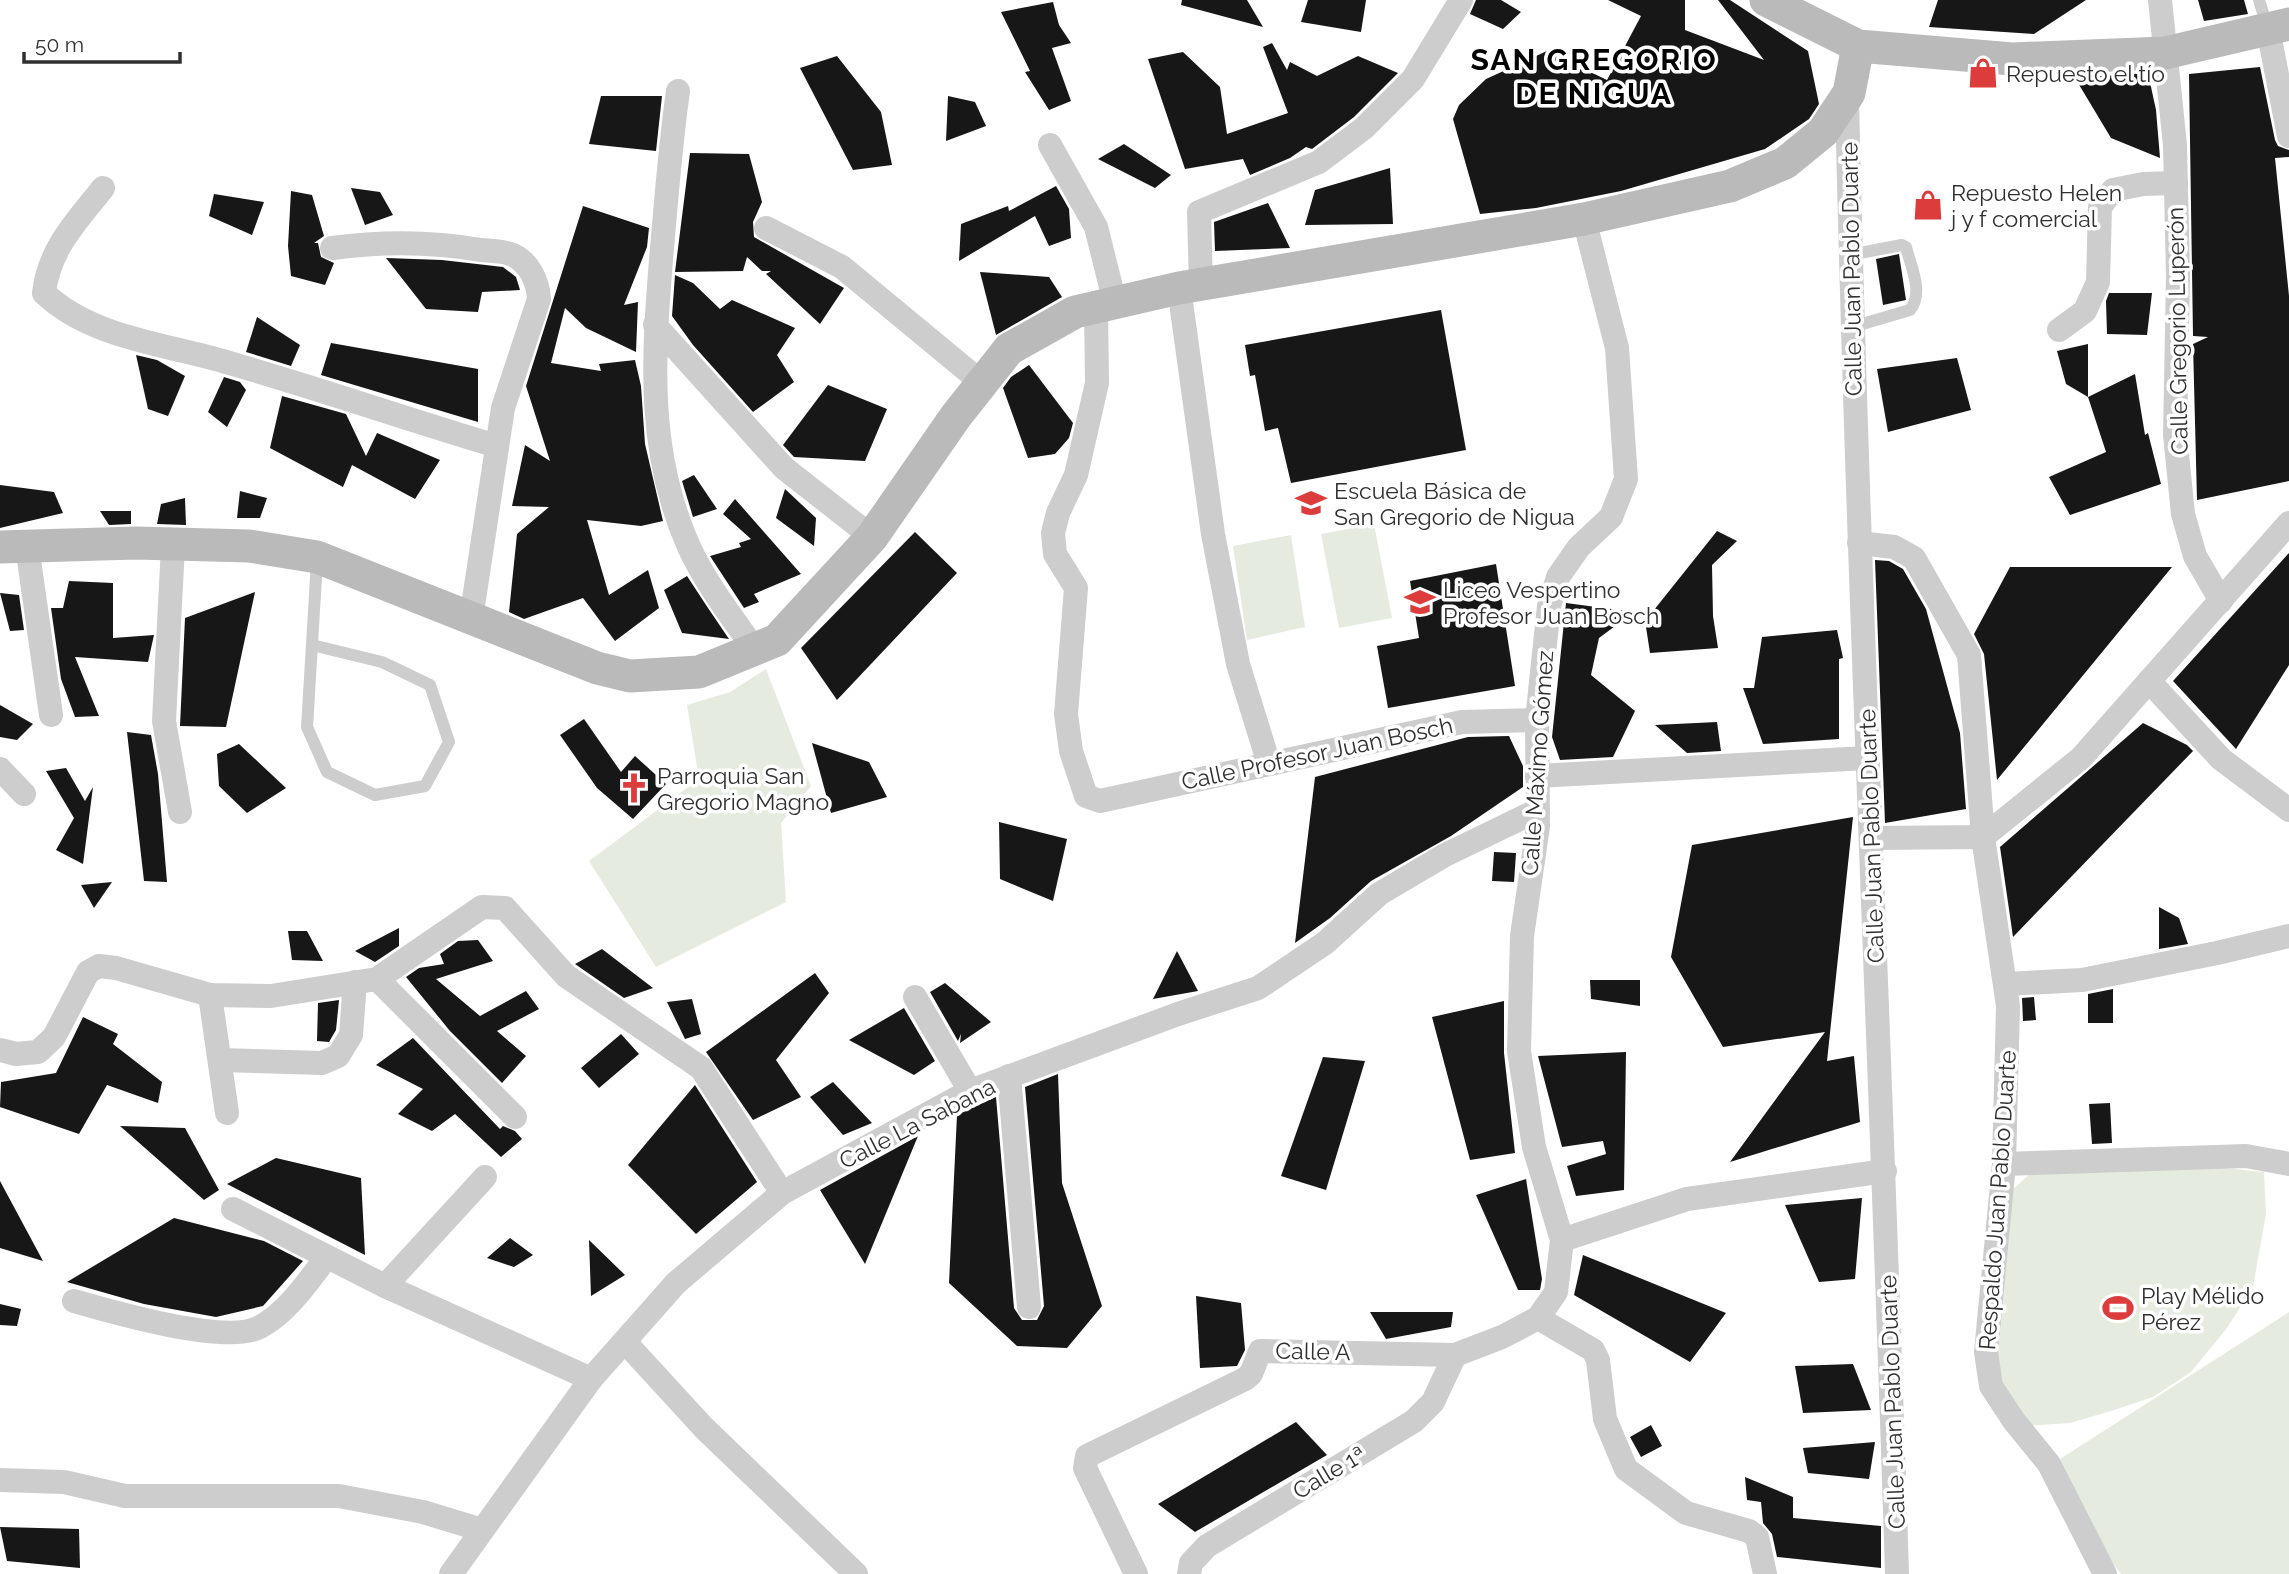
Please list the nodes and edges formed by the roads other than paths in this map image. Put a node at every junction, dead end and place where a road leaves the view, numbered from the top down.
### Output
1 (1461, 0) edge
2 (1766, 0) edge
3 (2160, 0) edge
4 (2272, 18) edge
5 (1858, 46) junction
6 (2165, 53) junction
7 (678, 91) dead end
8 (1847, 98) junction
9 (2289, 136) edge
10 (1049, 145) dead end
11 (2176, 183) junction
12 (103, 188) dead end
13 (1584, 219) junction
14 (766, 228) dead end
15 (332, 248) dead end
16 (1849, 255) junction
17 (1190, 286) junction
18 (1106, 305) junction
19 (655, 325) junction
20 (1851, 327) junction
21 (2059, 330) dead end
22 (981, 382) junction
23 (497, 446) junction
24 (2289, 523) edge
25 (872, 537) junction
26 (1858, 543) junction
27 (173, 545) junction
28 (13, 546) edge
29 (317, 557) junction
30 (2221, 601) junction
31 (471, 618) junction
32 (312, 645) junction
33 (755, 650) junction
34 (2149, 681) junction
35 (51, 715) dead end
36 (1537, 720) junction
37 (1867, 758) junction
38 (1269, 764) junction
39 (0, 769) edge
40 (1537, 776) junction
41 (24, 794) dead end
42 (1538, 810) junction
43 (2289, 810) edge
44 (180, 812) dead end
45 (1983, 837) junction
46 (1871, 838) junction
47 (2289, 936) edge
48 (366, 981) junction
49 (2006, 985) junction
50 (210, 995) junction
51 (915, 997) dead end
52 (0, 1049) edge
53 (220, 1060) junction
54 (1009, 1076) junction
55 (970, 1091) junction
56 (227, 1113) dead end
57 (515, 1117) dead end
58 (2004, 1164) junction
59 (2289, 1164) edge
60 (1885, 1171) junction
61 (485, 1177) dead end
62 (782, 1193) junction
63 (233, 1209) dead end
64 (1562, 1240) junction
65 (327, 1257) junction
66 (385, 1286) junction
67 (74, 1301) dead end
68 (1029, 1307) dead end
69 (1538, 1318) junction
70 (626, 1343) junction
71 (1455, 1355) junction
72 (591, 1379) junction
73 (0, 1480) edge
74 (481, 1530) junction
75 (451, 1574) edge
76 (856, 1574) edge
77 (1136, 1574) edge
78 (1189, 1574) edge
79 (1765, 1574) edge
80 (1897, 1574) edge
81 (2105, 1574) edge

1 - 17 street
2 - 5 street
3 - 6 street, Calle Gregorio Luperón
4 - 6 street
4 - 9 street
5 - 6 street
5 - 8 street
6 - 11 street, Calle Gregorio Luperón
7 - 19 street
8 - 13 street
8 - 16 street, Calle Juan Pablo Duarte
10 - 18 street
11 - 21 street
11 - 30 street, Calle Gregorio Luperón
12 - 23 street
13 - 17 street
13 - 36 street, Calle Máximo Gómez
14 - 22 street
15 - 23 street
16 - 20 street, Calle Juan Pablo Duarte
16 - 20 lane
17 - 18 street
17 - 38 street
18 - 22 street
18 - 38 street, Calle Profesor Juan Bosch
19 - 25 street
19 - 33 street
20 - 26 street, Calle Juan Pablo Duarte
22 - 25 street
23 - 31 street
24 - 30 street
25 - 33 street
26 - 37 street, Calle Juan Pablo Duarte
26 - 45 street, Respaldo Juan Pablo Duarte
27 - 28 street
27 - 29 street
27 - 44 street
28 - 35 street
29 - 31 street
29 - 32 lane
30 - 34 street
31 - 33 street
32 - 32 lane
34 - 43 street
34 - 45 street
36 - 38 street, Calle Profesor Juan Bosch
36 - 40 street, Calle Máximo Gómez
37 - 40 street
37 - 46 street, Calle Juan Pablo Duarte
39 - 41 street
40 - 42 street, Calle Máximo Gómez
42 - 54 street, Calle La Sabana
42 - 64 street, Calle Máximo Gómez
45 - 46 street
45 - 49 street, Respaldo Juan Pablo Duarte
46 - 60 street, Calle Juan Pablo Duarte
47 - 49 street
48 - 50 street
48 - 53 street
48 - 57 street
48 - 62 street
49 - 58 street, Respaldo Juan Pablo Duarte
50 - 52 street
50 - 53 street
51 - 55 street
53 - 56 street
54 - 55 street, Calle La Sabana
54 - 68 street
55 - 62 street, Calle La Sabana
58 - 59 street
58 - 81 street, Respaldo Juan Pablo Duarte
60 - 64 street
60 - 80 street, Calle Juan Pablo Duarte
61 - 66 street
62 - 70 street, Calle La Sabana
63 - 65 street
64 - 69 street, Calle Máximo Gómez
65 - 66 street
65 - 67 street
66 - 72 street
69 - 71 street
69 - 79 street
70 - 72 street, Calle La Sabana
70 - 76 street
71 - 77 street, Calle A
71 - 78 street, Calle 1ª
72 - 74 street, Calle La Sabana
73 - 74 street
74 - 75 street, Calle La Sabana

